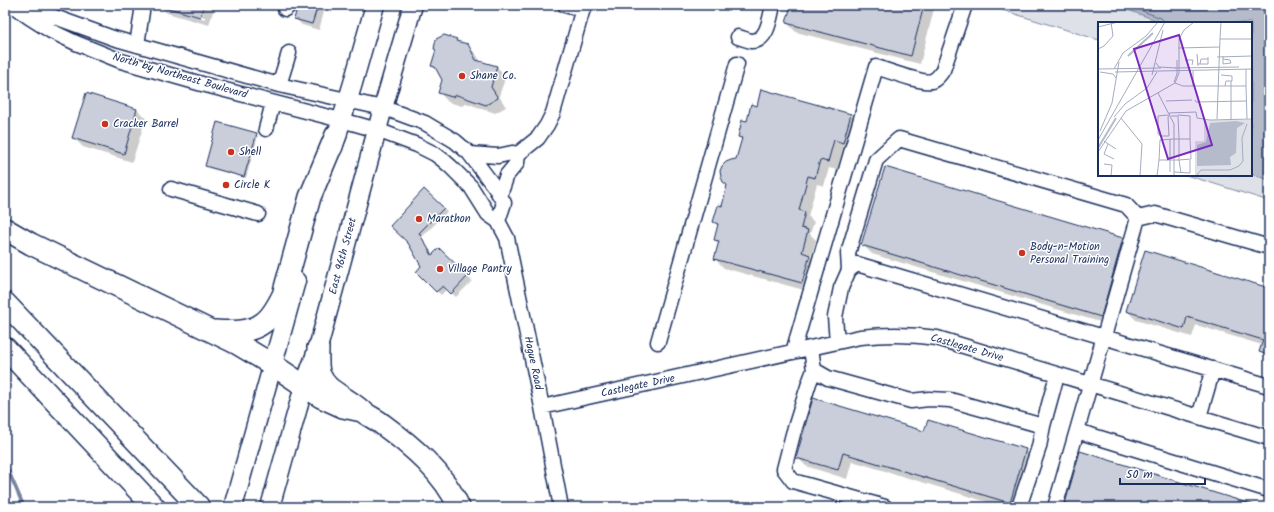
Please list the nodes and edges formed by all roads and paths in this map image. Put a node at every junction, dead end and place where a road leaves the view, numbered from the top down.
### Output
1 (12, 5) edge
2 (32, 5) edge
3 (143, 5) edge
4 (375, 5) edge
5 (413, 5) edge
6 (565, 5) edge
7 (773, 5) edge
8 (965, 5) edge
9 (584, 8) edge
10 (738, 37) dead end
11 (137, 45) junction
12 (289, 53) dead end
13 (737, 64) dead end
14 (279, 85) junction
15 (355, 102) junction
16 (273, 103) junction
17 (383, 108) junction
18 (344, 127) junction
19 (266, 129) dead end
20 (377, 130) junction
21 (470, 154) junction
22 (518, 154) junction
23 (171, 189) dead end
24 (500, 195) junction
25 (258, 214) dead end
26 (1138, 218) junction
27 (498, 221) junction
28 (5, 229) edge
29 (1269, 247) edge
30 (849, 270) junction
31 (5, 303) edge
32 (211, 331) junction
33 (1104, 337) junction
34 (658, 342) dead end
35 (837, 342) junction
36 (5, 348) edge
37 (318, 348) junction
38 (811, 348) junction
39 (793, 352) junction
40 (273, 365) junction
41 (1213, 369) junction
42 (814, 370) junction
43 (1057, 374) junction
44 (1090, 384) junction
45 (304, 386) junction
46 (1269, 386) edge
47 (542, 407) junction
48 (362, 411) junction
49 (1199, 417) junction
50 (1043, 426) junction
51 (1077, 431) junction
52 (1269, 438) edge
53 (1269, 490) edge
54 (234, 500) edge
55 (154, 507) edge
56 (199, 507) edge
57 (270, 507) edge
58 (459, 507) edge
59 (561, 507) edge
60 (885, 507) edge
61 (1019, 507) edge
62 (1055, 507) edge

1 - 16 street, North by Northeast Boulevard
2 - 11 street, North by Northeast Boulevard
3 - 11 street
4 - 15 main road
5 - 17 main road, East 96th Street
6 - 9 street
7 - 10 street
8 - 39 street
9 - 22 street
11 - 14 street, North by Northeast Boulevard
12 - 14 street
13 - 34 street
14 - 15 street, North by Northeast Boulevard
15 - 17 street
15 - 18 main road
16 - 18 street, North by Northeast Boulevard
16 - 19 street
17 - 20 main road, East 96th Street
17 - 21 street
18 - 20 street, Hague Road
18 - 32 highway
18 - 40 main road
20 - 27 street, Hague Road
20 - 37 main road, East 96th Street
21 - 22 street
21 - 24 street
22 - 24 street
23 - 25 street
24 - 27 street
26 - 29 street
26 - 30 street
26 - 33 street
27 - 47 street, Hague Road
28 - 32 highway
30 - 33 street
30 - 35 street
31 - 56 highway
32 - 40 highway
33 - 41 street
33 - 44 street
35 - 38 street, Castlegate Drive
35 - 43 street, Castlegate Drive
36 - 55 highway
37 - 45 main road, East 96th Street
37 - 48 highway
38 - 39 street, Castlegate Drive
38 - 42 street
39 - 47 street, Castlegate Drive
40 - 45 highway
40 - 54 main road
41 - 46 street
41 - 49 street
42 - 50 street
42 - 60 street
43 - 44 street, Castlegate Drive
43 - 50 street
44 - 49 street, Castlegate Drive
44 - 51 street
45 - 48 highway
45 - 57 main road, East 96th Street
47 - 59 street, Hague Road
48 - 58 highway
49 - 52 street, Castlegate Drive
50 - 61 street
51 - 53 street
51 - 62 street

